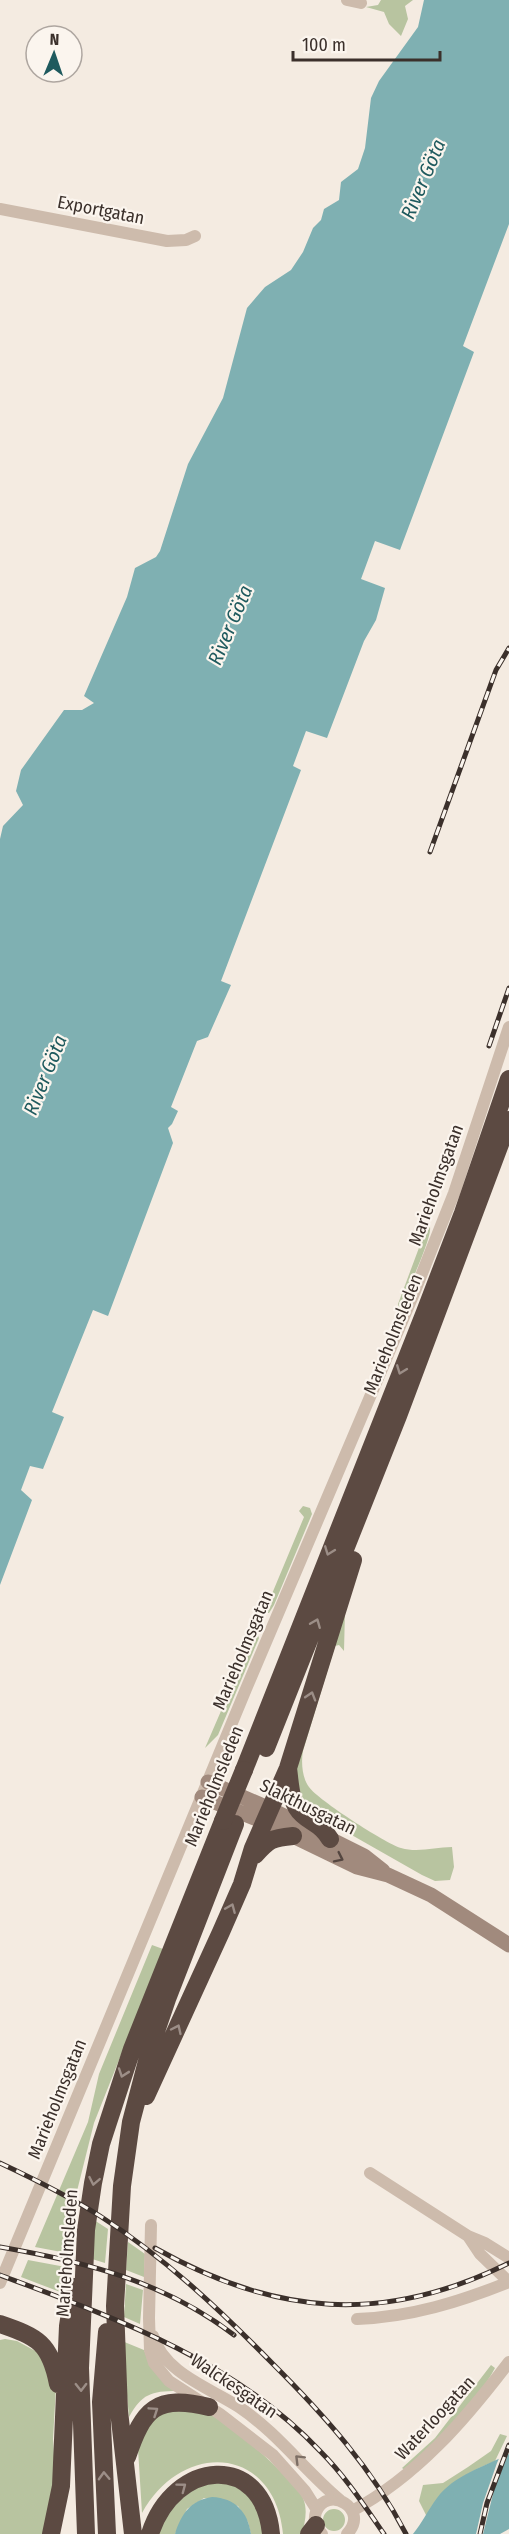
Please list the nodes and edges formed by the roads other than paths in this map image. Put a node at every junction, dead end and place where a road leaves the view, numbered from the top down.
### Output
1 (347, 0) edge
2 (361, 3) dead end
3 (0, 209) edge
4 (195, 236) dead end
5 (509, 1027) edge
6 (509, 1079) edge
7 (509, 1120) edge
8 (363, 1505) junction
9 (288, 1768) junction
10 (250, 1772) junction
11 (205, 1789) junction
12 (267, 1815) junction
13 (229, 1822) junction
14 (293, 1836) junction
15 (330, 1839) junction
16 (251, 1859) junction
17 (387, 1875) junction
18 (509, 1946) edge
19 (128, 2143) junction
20 (370, 2173) dead end
21 (122, 2186) junction
22 (88, 2218) junction
23 (151, 2225) dead end
24 (468, 2236) junction
25 (507, 2253) edge
26 (509, 2282) edge
27 (0, 2283) edge
28 (148, 2318) junction
29 (357, 2319) dead end
30 (0, 2324) edge
31 (509, 2362) edge
32 (209, 2407) junction
33 (63, 2437) junction
34 (125, 2461) junction
35 (340, 2500) junction
36 (352, 2511) junction
37 (316, 2526) edge
38 (132, 2529) edge
39 (51, 2534) edge
40 (86, 2534) edge
41 (106, 2534) edge
42 (150, 2534) edge
43 (271, 2534) edge
44 (347, 2534) edge

1 - 2 street
3 - 4 street, Exportgatan
5 - 11 street, Marieholmsgatan
6 -> 10 highway, Marieholmsleden
7 - 8 highway, Marieholmsleden
9 -> 8 highway
10 -> 8 highway, Marieholmsleden
9 - 12 highway
9 - 15 highway
10 - 13 highway, Marieholmsleden
11 - 12 main road, Slakthusgatan
11 - 27 street, Marieholmsgatan
12 - 14 main road, Slakthusgatan
12 - 15 main road, Slakthusgatan
12 - 16 highway
13 - 19 highway, Marieholmsleden
13 -> 22 highway, Marieholmsleden
14 - 16 highway
14 -> 17 main road, Slakthusgatan
15 - 17 main road, Slakthusgatan
19 -> 16 highway
17 - 18 main road, Slakthusgatan
19 - 21 highway, Marieholmsleden
20 - 24 street
21 - 34 highway, Marieholmsleden
41 -> 21 highway
22 - 33 highway
22 -> 40 highway, Marieholmsleden
23 - 28 street, Walckesgatan
24 - 25 street
24 - 26 street
26 - 29 street
28 - 32 street, Walckesgatan
35 -> 28 street, Walckesgatan
30 - 33 highway
31 - 36 street, Waterloogatan
34 -> 32 highway
32 - 37 street, Walckesgatan
33 - 39 highway
34 - 38 highway, Marieholmsleden
35 - 36 street, Walckesgatan
35 - 37 street
36 - 44 street
42 -> 43 highway

